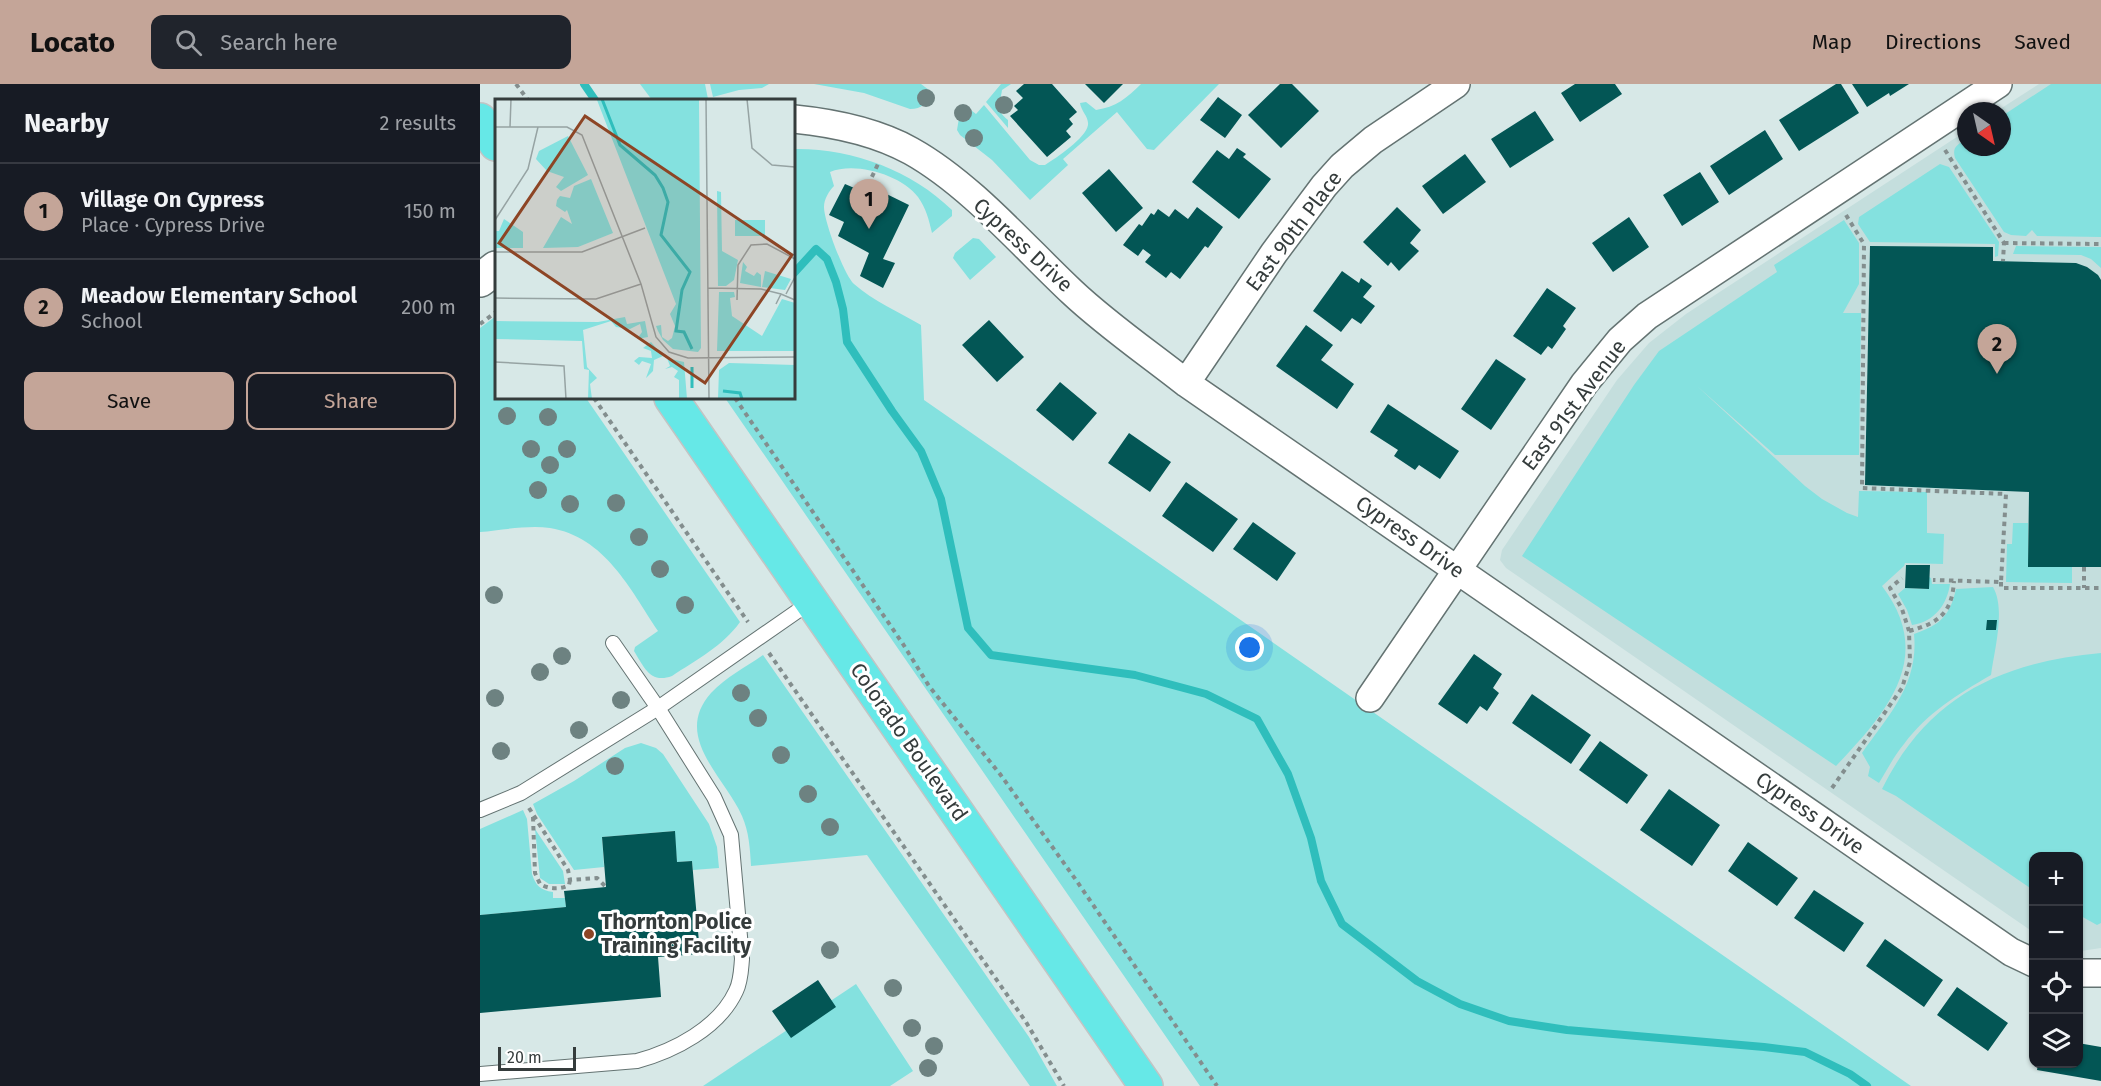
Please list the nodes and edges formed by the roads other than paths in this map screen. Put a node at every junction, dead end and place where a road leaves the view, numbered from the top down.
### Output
1 (1456, 84) edge
2 (1998, 84) edge
3 (795, 119) edge
4 (480, 120) edge
5 (495, 142) edge
6 (495, 269) edge
7 (480, 280) edge
8 (1186, 383) junction
9 (672, 399) edge
10 (1456, 569) junction
11 (812, 601) junction
12 (613, 643) dead end
13 (1370, 698) dead end
14 (658, 708) junction
15 (480, 810) edge
16 (2029, 961) edge
17 (2083, 973) edge
18 (2101, 973) edge
19 (480, 1074) edge
20 (1146, 1086) edge

1 - 8 street, East 90th Place
2 - 10 street, East 91st Avenue
3 - 8 street, Cypress Drive
4 - 5 main road
6 - 7 street
8 - 10 street, Cypress Drive
9 - 11 main road, Colorado Boulevard
10 - 13 street, East 91st Avenue
10 - 16 street, Cypress Drive
11 - 14 lane
11 - 20 main road, Colorado Boulevard
12 - 14 lane
14 - 15 lane
14 - 19 lane
17 - 18 street

